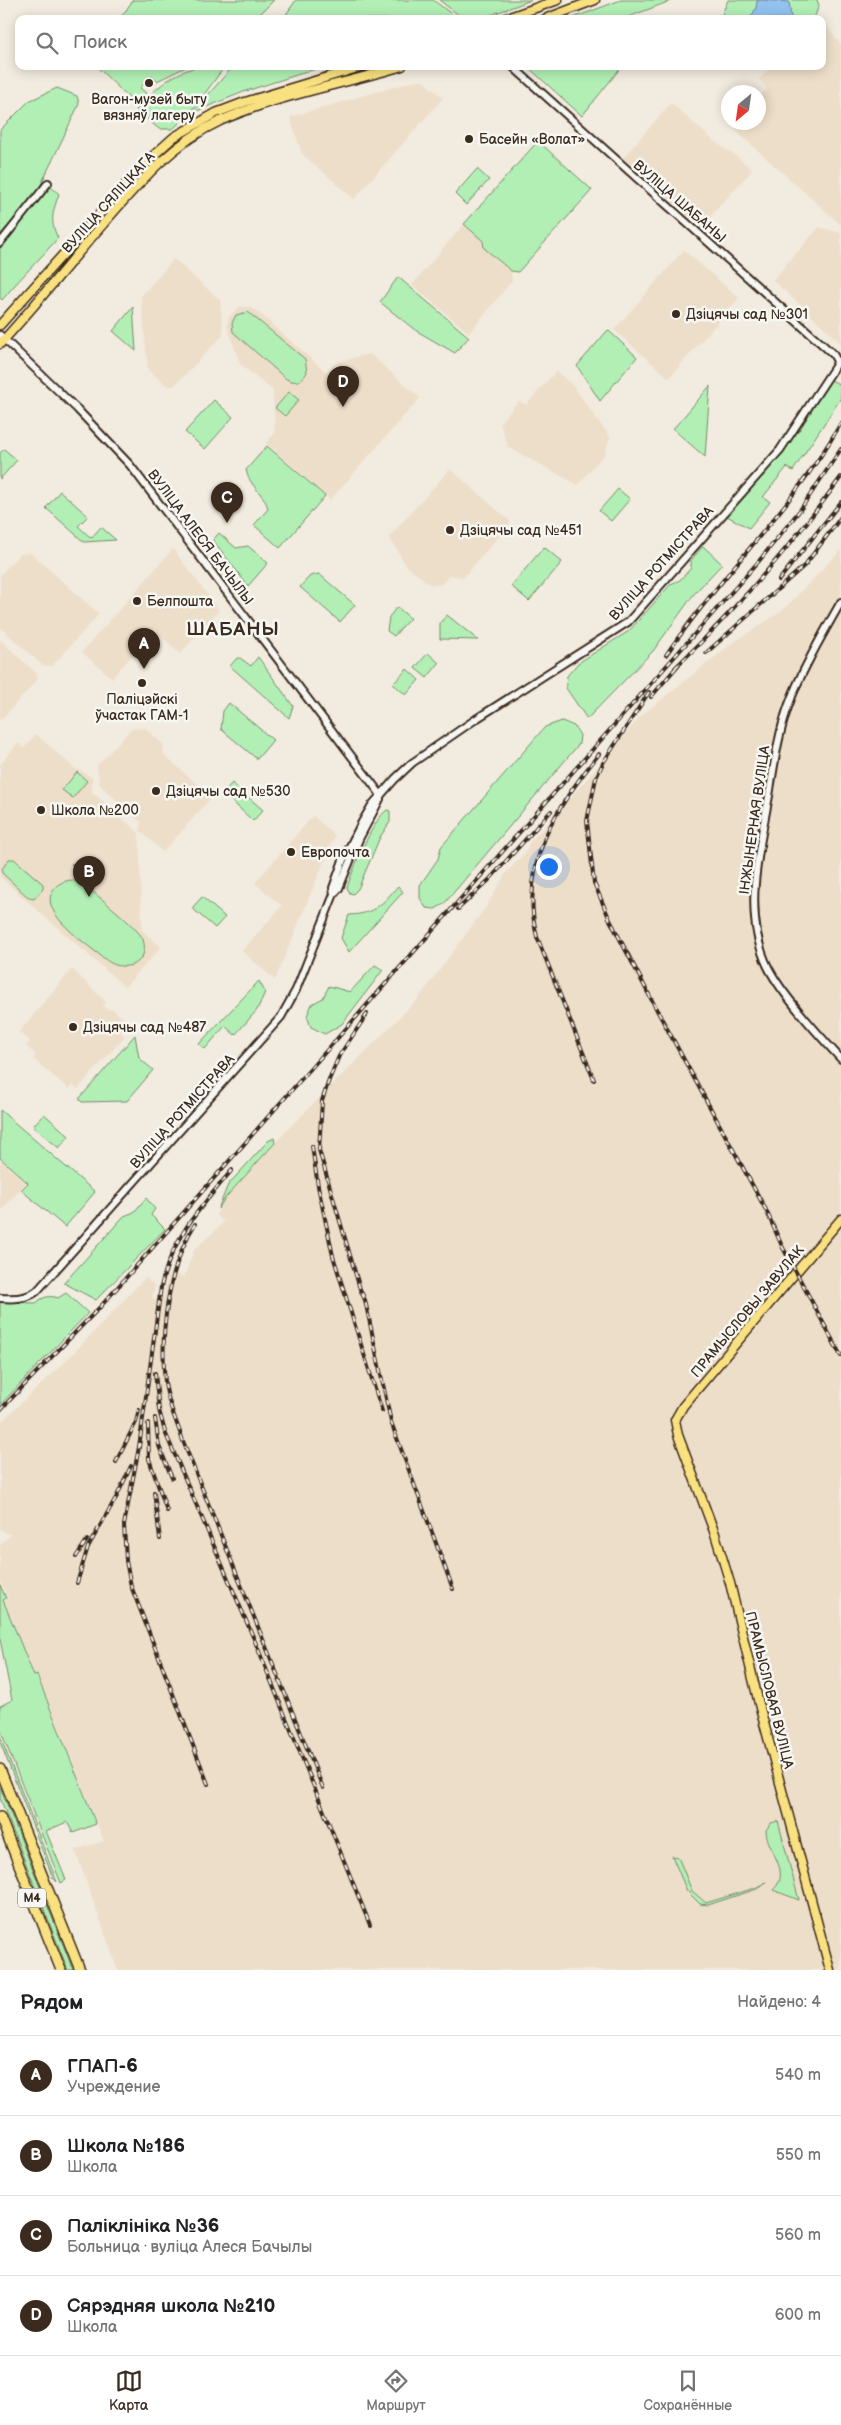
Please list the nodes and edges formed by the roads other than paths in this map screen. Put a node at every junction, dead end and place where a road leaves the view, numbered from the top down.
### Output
1 (558, 0) edge
2 (594, 0) edge
3 (515, 15) edge
4 (555, 15) edge
5 (351, 70) edge
6 (388, 70) edge
7 (516, 70) edge
8 (48, 183) dead end
9 (0, 242) edge
10 (0, 324) edge
11 (1, 339) edge
12 (833, 354) joint
13 (841, 602) edge
14 (381, 795) junction
15 (841, 1059) edge
16 (841, 1219) edge
17 (0, 1298) edge
18 (675, 1420) joint
19 (0, 1769) edge
20 (0, 1817) edge
21 (61, 1970) edge
22 (80, 1970) edge
23 (830, 1970) edge

1 - 3 main road
2 - 4 main road
5 - 10 main road, ВУЛІЦА СЯЛІЦКАГА
6 - 11 main road, ВУЛІЦА СЯЛІЦКАГА
7 - 12 street, ВУЛІЦА ШАБАНЫ
8 - 9 street
11 - 14 street, ВУЛІЦА АЛЕСЯ БАЧЫЛЫ
12 - 14 street, ВУЛІЦА РОТМІСТРАВА
13 - 15 street, ІНЖЫНЕРНАЯ ВУЛІЦА
14 - 17 street, ВУЛІЦА РОТМІСТРАВА
16 - 18 main road, ПРАМЫСЛОВЫ ЗАВУЛАК
18 - 23 main road, ПРАМЫСЛОВАЯ ВУЛІЦА
19 - 22 highway, М4
20 - 21 highway, М4

